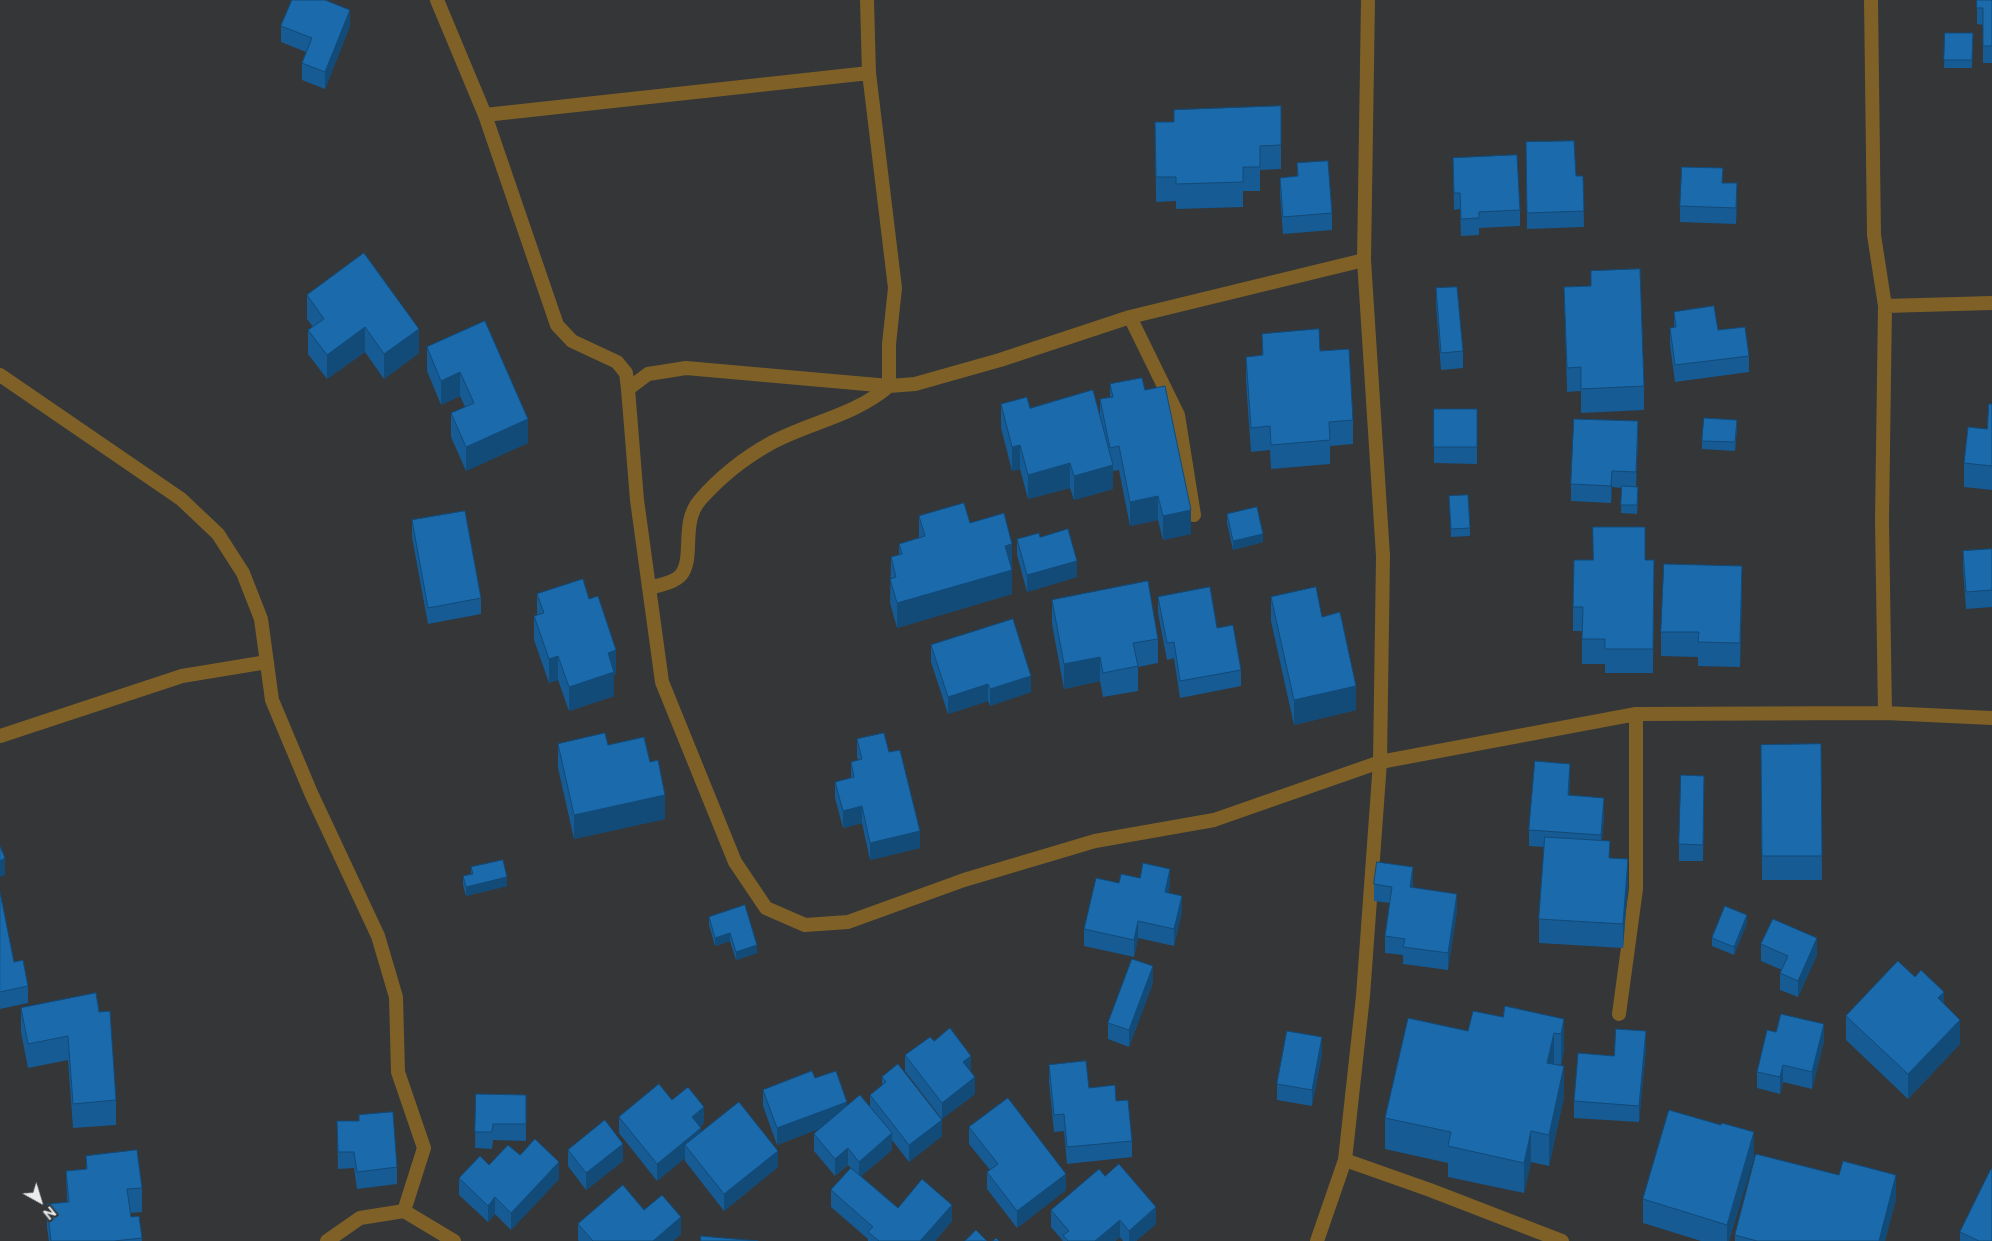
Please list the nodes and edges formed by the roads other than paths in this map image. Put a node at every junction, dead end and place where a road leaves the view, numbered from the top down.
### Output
1 (436, 0) edge
2 (867, 0) edge
3 (1368, 0) edge
4 (1871, 0) edge
5 (869, 72) junction
6 (485, 115) junction
7 (1364, 260) junction
8 (1992, 303) edge
9 (1885, 306) junction
10 (1130, 317) junction
11 (0, 375) edge
12 (889, 386) junction
13 (628, 389) junction
14 (1194, 514) dead end
15 (649, 588) junction
16 (267, 662) junction
17 (1885, 713) junction
18 (1636, 714) junction
19 (1992, 718) edge
20 (0, 736) edge
21 (1380, 762) junction
22 (1619, 1014) dead end
23 (1345, 1160) junction
24 (404, 1211) junction
25 (327, 1241) edge
26 (454, 1241) edge
27 (1317, 1241) edge
28 (1562, 1241) edge

1 - 6 street
2 - 5 street
3 - 7 street
4 - 9 street
5 - 6 street
5 - 12 street
6 - 13 street
7 - 10 street
7 - 21 street
8 - 9 street
9 - 17 street
10 - 12 street
10 - 14 street
11 - 16 street
12 - 13 street
12 - 15 street
13 - 15 street
15 - 21 street
16 - 20 street
16 - 24 street
17 - 18 street
17 - 19 street
18 - 21 street
18 - 22 street
21 - 23 street
23 - 27 street
23 - 28 street
24 - 25 street
24 - 26 street

